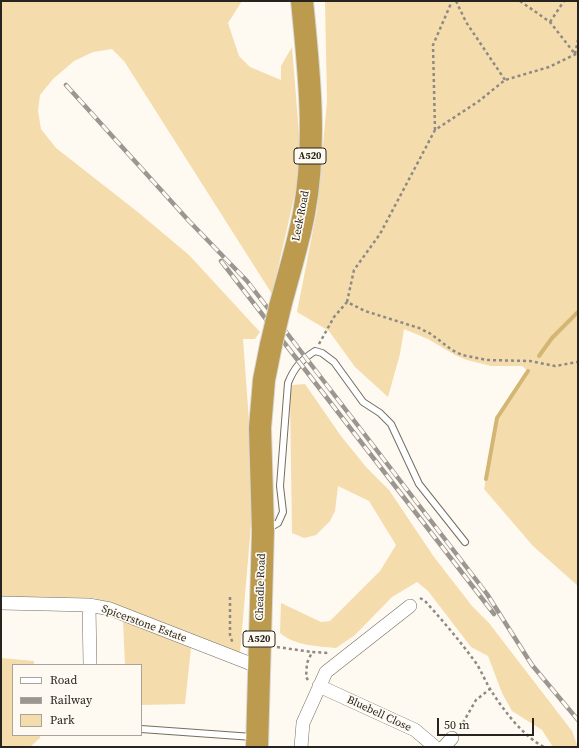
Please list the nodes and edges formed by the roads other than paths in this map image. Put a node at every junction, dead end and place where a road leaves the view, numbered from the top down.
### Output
1 (302, 1) edge
2 (260, 428) joint
3 (263, 530) junction
4 (465, 542) dead end
5 (412, 602) road end
6 (1, 603) edge
7 (89, 605) junction
8 (90, 664) edge
9 (251, 664) junction
10 (319, 686) junction
11 (142, 730) edge
12 (257, 742) edge
13 (444, 745) edge
14 (301, 747) edge

1 - 2 highway, Leek Road / A520, bridge
2 - 3 highway, Cheadle Road / A520
3 - 4 lane
3 - 9 highway, Cheadle Road / A520
5 - 10 street
6 - 7 street, Spicerstone Estate
7 - 8 street
7 - 9 street, Spicerstone Estate
9 - 12 highway, Cheadle Road / A520
10 - 13 street, Bluebell Close
10 - 14 street
11 - 12 lane

